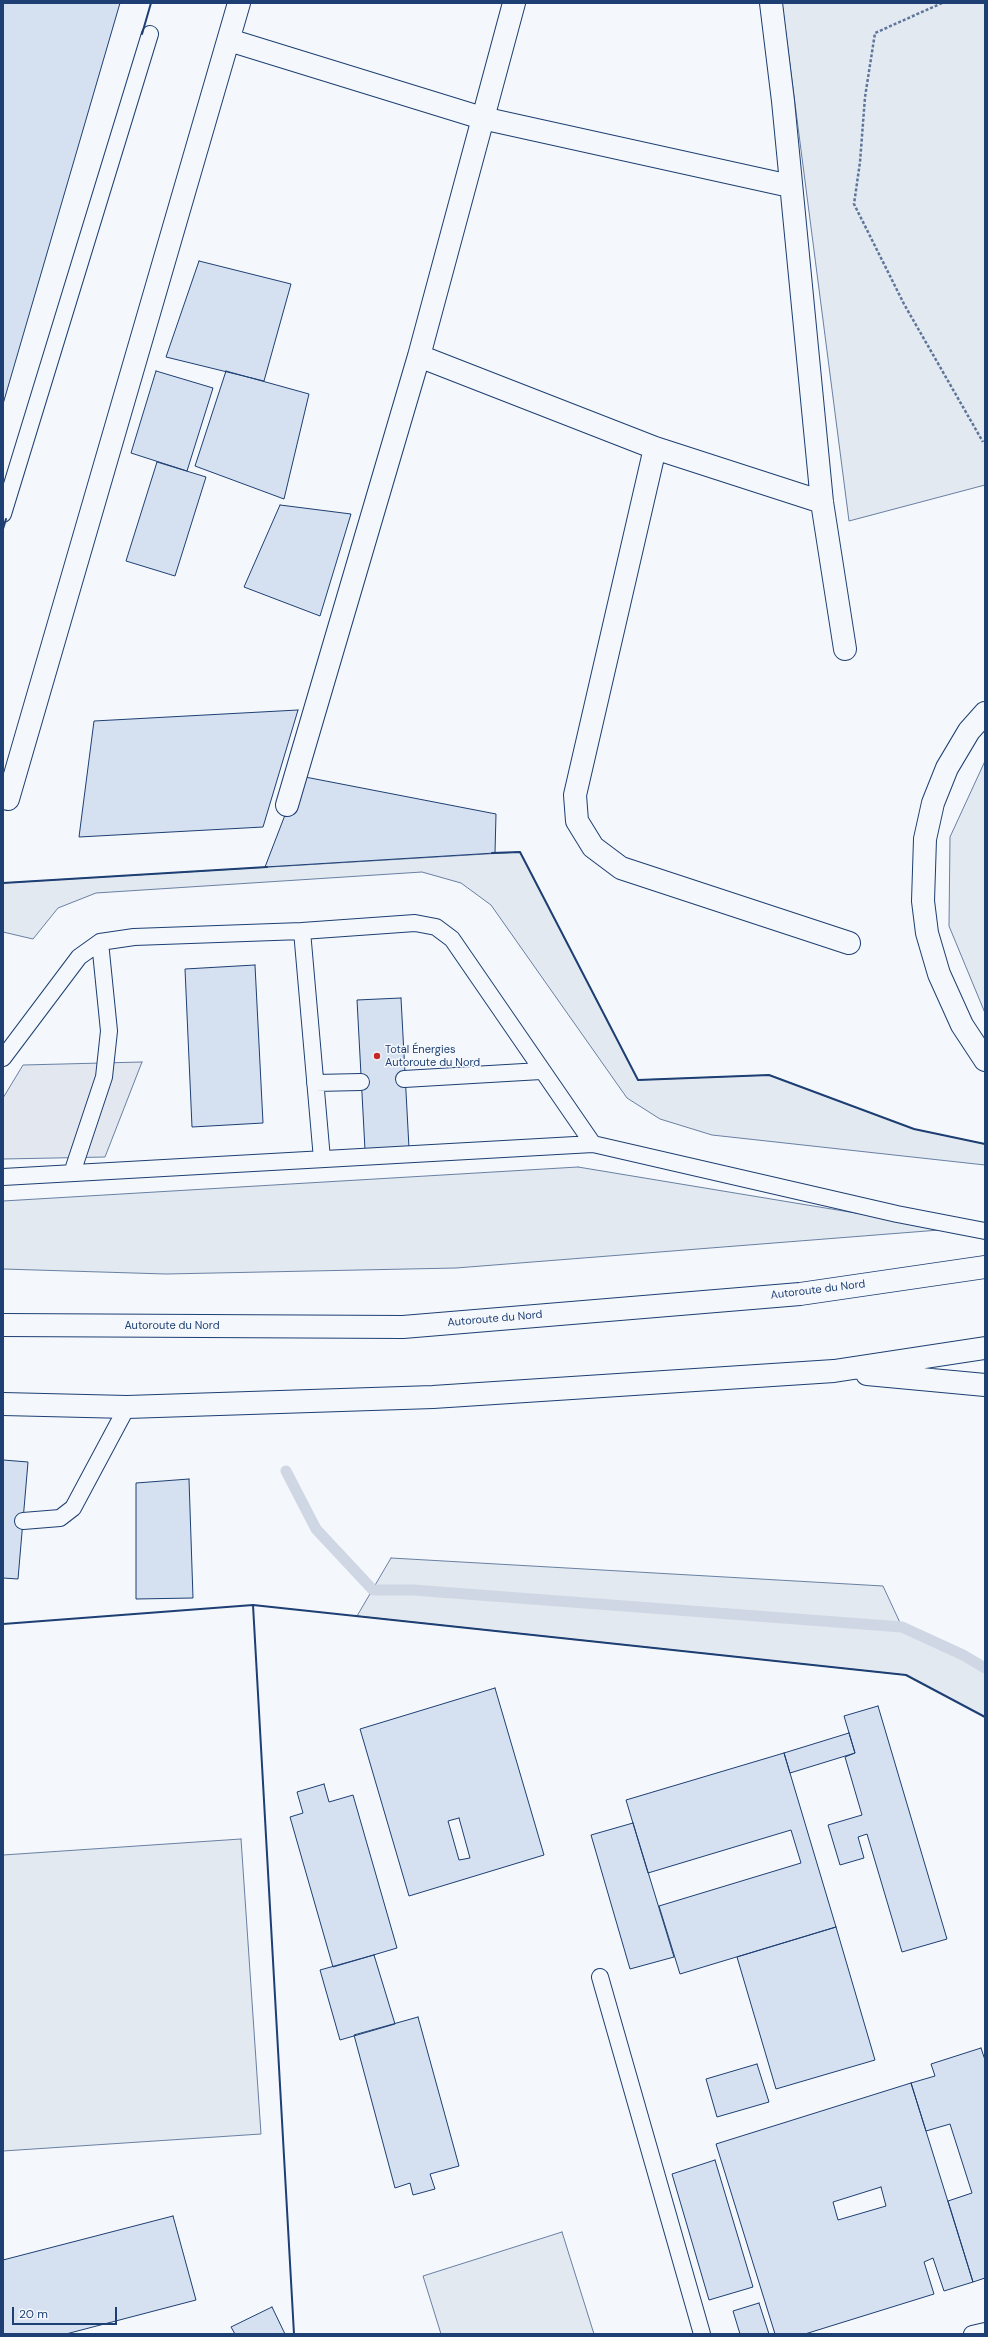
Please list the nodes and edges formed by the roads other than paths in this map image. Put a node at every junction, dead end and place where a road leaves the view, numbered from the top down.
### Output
1 (239, 3) edge
2 (514, 3) edge
3 (771, 3) edge
4 (150, 34) dead end
5 (229, 40) junction
6 (482, 118) junction
7 (790, 186) junction
8 (418, 356) junction
9 (655, 448) junction
10 (822, 502) junction
11 (3, 514) edge
12 (845, 649) dead end
13 (985, 714) edge
14 (8, 800) dead end
15 (287, 805) dead end
16 (302, 931) junction
17 (100, 942) junction
18 (849, 943) dead end
19 (3, 1058) edge
20 (985, 1060) edge
21 (541, 1071) junction
22 (404, 1079) dead end
23 (361, 1082) dead end
24 (315, 1083) junction
25 (593, 1144) junction
26 (322, 1159) junction
27 (72, 1173) junction
28 (3, 1177) edge
29 (985, 1231) edge
30 (985, 1267) edge
31 (3, 1325) edge
32 (985, 1348) edge
33 (834, 1371) junction
34 (985, 1385) edge
35 (3, 1404) edge
36 (127, 1407) junction
37 (23, 1521) dead end
38 (600, 1977) dead end
39 (985, 2331) edge
40 (702, 2334) edge
41 (972, 2334) edge

1 - 5 main road
2 - 6 main road
3 - 7 main road
4 - 11 lane
5 - 6 main road
5 - 14 main road
6 - 7 main road
6 - 8 main road
7 - 10 main road
8 - 9 main road
8 - 15 main road
9 - 10 main road
9 - 18 main road
10 - 12 main road
13 - 20 main road
16 - 17 lane
16 - 21 lane
16 - 24 lane
17 - 19 lane
17 - 27 lane
21 - 22 lane
21 - 25 lane
23 - 24 lane
24 - 26 lane
25 - 26 lane
25 - 29 lane
26 - 27 lane
27 - 28 lane
30 - 31 main road, Autoroute du Nord
32 - 33 main road
33 - 34 main road
33 - 36 main road
35 - 36 main road
36 - 37 lane
38 - 40 lane
39 - 41 lane

